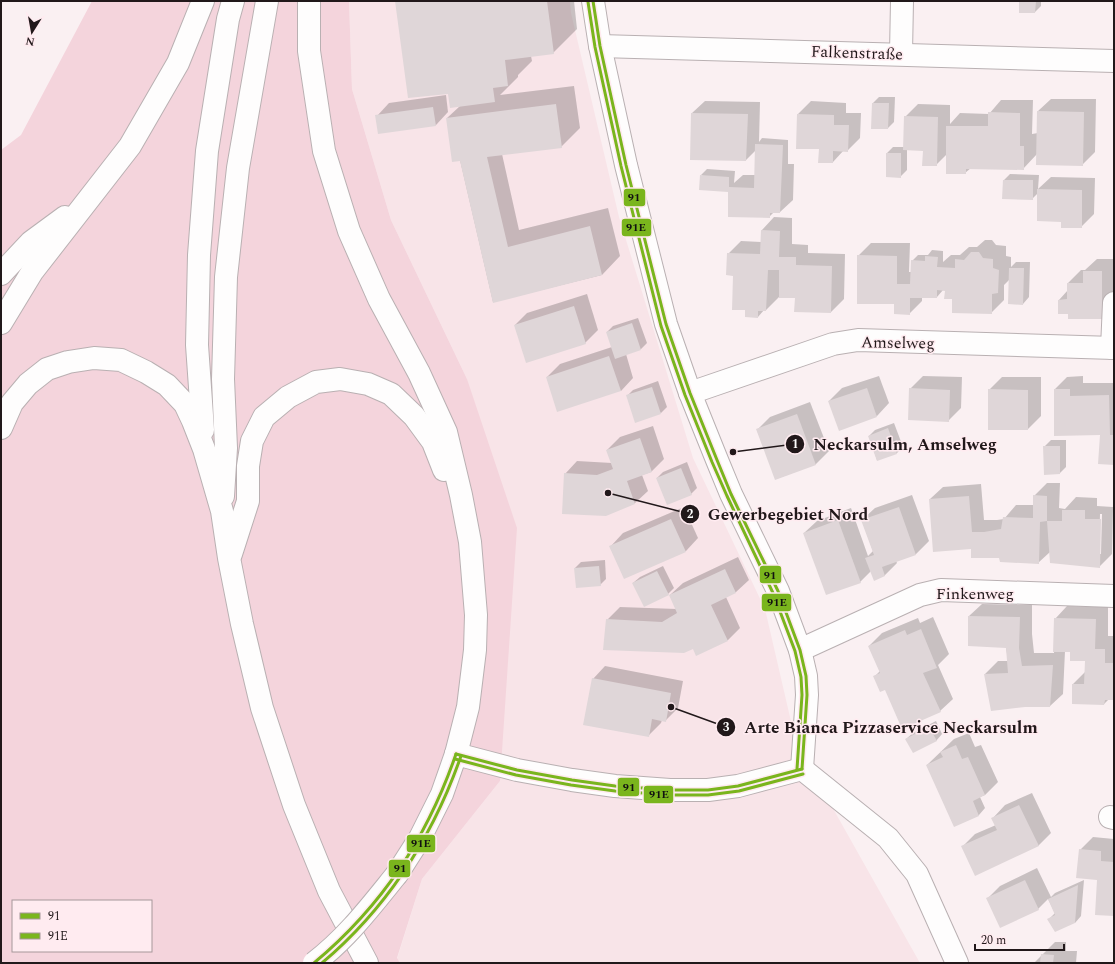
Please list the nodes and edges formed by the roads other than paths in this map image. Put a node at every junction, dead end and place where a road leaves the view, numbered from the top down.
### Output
1 (203, 1) edge
2 (233, 1) edge
3 (267, 1) edge
4 (309, 1) edge
5 (593, 1) edge
6 (902, 1) edge
7 (600, 46) junction
8 (901, 54) junction
9 (1114, 61) edge
10 (87, 201) junction
11 (1, 274) edge
12 (1114, 303) edge
13 (1, 323) edge
14 (1113, 348) edge
15 (690, 393) junction
16 (1, 428) edge
17 (204, 449) junction
18 (222, 512) junction
19 (470, 542) junction
20 (229, 558) junction
21 (1114, 596) edge
22 (800, 650) junction
23 (456, 754) junction
24 (802, 769) junction
25 (314, 963) edge
26 (368, 963) edge
27 (957, 963) edge

1 - 10 main road
2 - 17 main road
3 - 18 main road
4 - 19 main road
5 - 7 main road
6 - 8 main road
7 - 8 main road, Falkenstraße
7 - 15 main road
8 - 9 main road, Falkenstraße
10 - 11 main road
10 - 13 main road
12 - 14 main road
14 - 15 main road, Amselweg
15 - 22 main road
16 - 17 main road
17 - 18 main road
18 - 20 main road
19 - 20 main road
19 - 23 main road
20 - 26 main road
21 - 22 main road, Finkenweg
22 - 24 main road
23 - 24 main road
23 - 25 main road, bridge
24 - 27 main road

